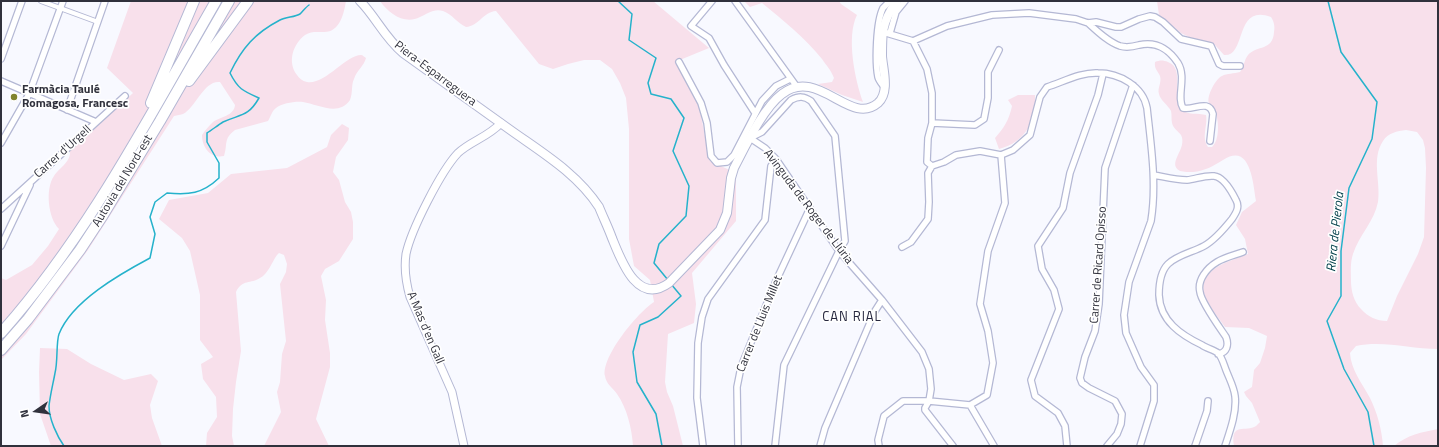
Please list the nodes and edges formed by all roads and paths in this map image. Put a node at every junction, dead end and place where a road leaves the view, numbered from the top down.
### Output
1 (22, 1) edge
2 (42, 1) edge
3 (64, 1) edge
4 (105, 1) edge
5 (194, 1) edge
6 (216, 1) edge
7 (229, 1) edge
8 (248, 1) edge
9 (360, 1) edge
10 (712, 1) edge
11 (735, 1) edge
12 (890, 1) edge
13 (897, 1) edge
14 (905, 1) edge
15 (61, 8) junction
16 (98, 22) junction
17 (1088, 23) junction
18 (887, 33) junction
19 (913, 41) junction
20 (999, 50) dead end
21 (1, 58) edge
22 (680, 62) dead end
23 (1240, 66) dead end
24 (1103, 74) junction
25 (790, 78) junction
26 (1, 81) edge
27 (1133, 85) junction
28 (797, 87) junction
29 (885, 88) junction
30 (29, 94) junction
31 (125, 96) dead end
32 (67, 110) junction
33 (755, 113) junction
34 (160, 121) junction
35 (96, 122) junction
36 (501, 123) junction
37 (932, 123) junction
38 (140, 133) junction
39 (750, 138) junction
40 (1210, 141) dead end
41 (1, 143) edge
42 (1001, 155) junction
43 (776, 159) junction
44 (932, 166) junction
45 (1154, 176) junction
46 (32, 181) junction
47 (810, 208) junction
48 (1, 209) edge
49 (1, 246) edge
50 (902, 246) dead end
51 (839, 252) junction
52 (1243, 252) dead end
53 (882, 300) junction
54 (1, 333) edge
55 (1, 350) edge
56 (1218, 354) junction
57 (929, 401) junction
58 (1208, 402) dead end
59 (970, 405) junction
60 (464, 446) edge
61 (703, 446) edge
62 (738, 446) edge
63 (775, 446) edge
64 (820, 446) edge
65 (879, 446) edge
66 (953, 446) edge
67 (994, 446) edge
68 (1067, 446) edge
69 (1107, 446) edge
70 (1140, 446) edge
71 (1195, 446) edge
72 (1225, 446) edge

1 - 21 street
2 - 15 street
3 - 15 street
4 - 16 street
5 - 38 highway
6 - 38 highway, Autovia del Nord-est
7 - 34 highway, Autovia del Nord-est
8 - 34 highway
9 - 36 main road, Piera-Esparreguera
10 - 33 street
11 - 25 street
12 - 29 street
13 - 18 main road
14 - 18 street
15 - 16 street
15 - 30 street
16 - 32 street
17 - 19 street
17 - 23 street
17 - 40 street
18 - 19 street
18 - 29 main road
19 - 37 street
20 - 37 street
22 - 33 street
24 - 27 street
24 - 42 street
24 - 68 street
25 - 28 street
25 - 33 street
26 - 30 street
27 - 45 street
27 - 69 street, Carrer de Ricard Opisso
28 - 29 main road
28 - 39 main road, Piera-Esparreguera
30 - 32 street
30 - 41 street
31 - 35 street, Carrer d'Urgell
32 - 35 street
34 - 55 highway, Autovia del Nord-est
35 - 46 street, Carrer d'Urgell
36 - 39 main road, Piera-Esparreguera
36 - 60 street, A Mas d'en Gall
37 - 44 street
38 - 54 highway, Autovia del Nord-est
39 - 43 street, Avinguda de Roger de Llúria
39 - 51 street
42 - 44 street
42 - 59 street
43 - 47 street, Avinguda de Roger de Llúria
43 - 61 street
44 - 50 street
45 - 56 street
45 - 70 street
46 - 48 street, Carrer d'Urgell
46 - 49 street
47 - 51 street, Avinguda de Roger de Llúria
47 - 62 street, Carrer de Lluis Millet
51 - 53 street, Avinguda de Roger de Llúria
51 - 63 street
52 - 56 street
53 - 57 street, Avinguda de Roger de Llúria
53 - 64 street
56 - 72 street
57 - 59 street
57 - 65 street
57 - 66 street, Avinguda de Roger de Llúria
58 - 71 street
59 - 67 street

